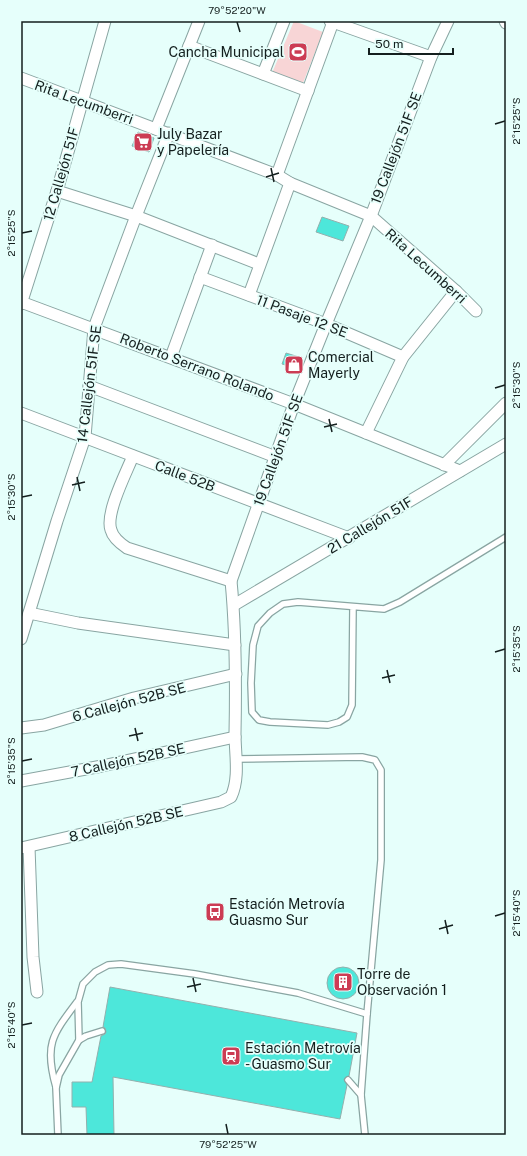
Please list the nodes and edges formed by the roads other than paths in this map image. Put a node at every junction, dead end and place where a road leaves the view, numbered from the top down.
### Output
1 (105, 21) edge
2 (198, 21) edge
3 (284, 21) edge
4 (331, 21) edge
5 (448, 21) edge
6 (189, 46) junction
7 (431, 57) junction
8 (263, 74) junction
9 (21, 78) edge
10 (308, 91) junction
11 (82, 101) junction
12 (156, 129) junction
13 (169, 133) junction
14 (277, 175) junction
15 (290, 183) junction
16 (57, 190) junction
17 (136, 216) junction
18 (371, 216) junction
19 (212, 245) junction
20 (259, 264) junction
21 (200, 277) junction
22 (456, 291) junction
23 (249, 295) junction
24 (21, 303) edge
25 (476, 311) dead end
26 (326, 324) junction
27 (94, 328) junction
28 (171, 357) junction
29 (403, 357) junction
30 (89, 386) junction
31 (506, 403) edge
32 (294, 404) junction
33 (21, 413) edge
34 (366, 433) junction
35 (85, 437) junction
36 (506, 444) edge
37 (133, 456) junction
38 (276, 457) junction
39 (444, 465) junction
40 (460, 472) junction
41 (258, 505) junction
42 (506, 537) edge
43 (349, 538) junction
44 (231, 581) junction
45 (234, 605) junction
46 (353, 607) junction
47 (29, 613) junction
48 (21, 639) edge
49 (235, 645) junction
50 (236, 674) junction
51 (21, 728) edge
52 (235, 737) junction
53 (236, 759) junction
54 (21, 781) edge
55 (231, 797) joint
56 (25, 847) edge
57 (37, 992) dead end
58 (78, 1002) junction
59 (367, 1014) junction
60 (102, 1031) dead end
61 (79, 1040) junction
62 (348, 1080) dead end
63 (56, 1088) junction
64 (361, 1095) junction
65 (58, 1135) edge
66 (365, 1135) edge

1 - 11 street, 12 Callejón 51F
2 - 6 street
3 - 8 street
4 - 7 street
4 - 10 street
5 - 7 street, 19 Callejón 51F SE
6 - 8 street
6 - 12 street
7 - 18 street, 19 Callejón 51F SE
8 - 10 street
9 - 11 street, Rita Lecumberri
10 - 14 street
11 - 12 street, Rita Lecumberri
11 - 16 street, 12 Callejón 51F
12 - 13 street, Rita Lecumberri
13 - 14 street, Rita Lecumberri
13 - 17 street, 14 Callejón 51F SE
14 - 15 street, Rita Lecumberri
15 - 18 street, Rita Lecumberri
15 - 20 street
16 - 17 street
16 - 24 street, 12 Callejón 51F
17 - 19 street
17 - 27 street, 14 Callejón 51F SE
18 - 22 street, Rita Lecumberri
18 - 26 street, 19 Callejón 51F SE
19 - 20 street
19 - 21 street
20 - 23 street
21 - 23 street, 11 Pasaje 12 SE
21 - 28 street
22 - 25 street, Rita Lecumberri
22 - 29 street
23 - 26 street, 11 Pasaje 12 SE
24 - 27 street, Roberto Serrano Rolando
26 - 29 street, 11 Pasaje 12 SE
26 - 32 street, 19 Callejón 51F SE
27 - 28 street, Roberto Serrano Rolando
27 - 30 street, 14 Callejón 51F SE
28 - 32 street, Roberto Serrano Rolando
29 - 34 street
30 - 35 street, 14 Callejón 51F SE
30 - 38 street
31 - 39 street
32 - 34 street, Roberto Serrano Rolando
32 - 38 street, 19 Callejón 51F SE
33 - 35 street, Calle 52B
34 - 39 street, Roberto Serrano Rolando
35 - 37 street, Calle 52B
35 - 47 street, 14 Callejón 51F SE
36 - 40 street, 21 Callejón 51F
37 - 41 street, Calle 52B
37 - 44 street
38 - 41 street, 19 Callejón 51F SE
39 - 40 street, Roberto Serrano Rolando
40 - 43 street, 21 Callejón 51F
41 - 43 street, Calle 52B
41 - 44 street, 19 Callejón 51F SE
42 - 46 lane
43 - 45 street, 21 Callejón 51F
44 - 45 street, 19 Callejón 51F SE
45 - 49 street, 19 Callejón 51F SE
46 - 46 lane
47 - 48 street, 14 Callejón 51F SE
47 - 49 street
49 - 50 street, 19 Callejón 51F SE
50 - 51 street, 6 Callejón 52B SE
50 - 52 street, 19 Callejón 51F SE
52 - 53 street, 19 Callejón 51F SE
52 - 54 street, 7 Callejón 52B SE
53 - 55 street, 19 Callejón 51F SE
53 - 59 lane
55 - 56 street, 8 Callejón 52B SE
56 - 57 street
58 - 59 lane
58 - 61 lane
58 - 63 lane
59 - 64 lane
60 - 61 lane
61 - 63 lane
62 - 64 lane
63 - 65 lane
64 - 66 lane

